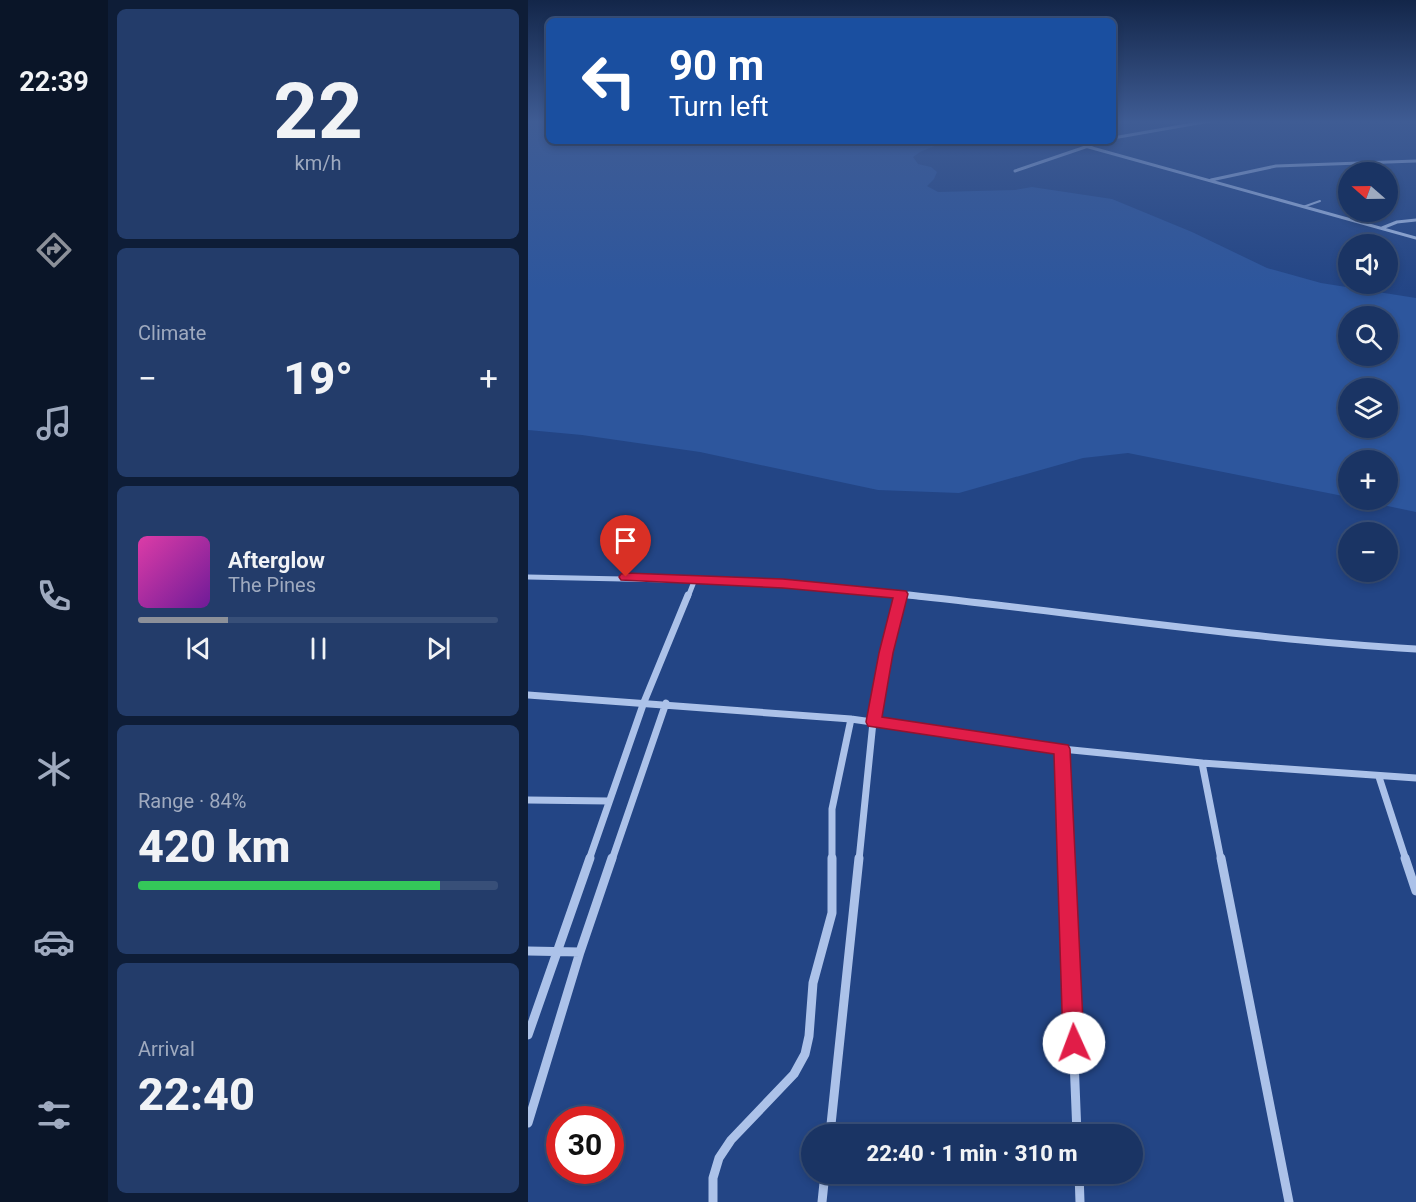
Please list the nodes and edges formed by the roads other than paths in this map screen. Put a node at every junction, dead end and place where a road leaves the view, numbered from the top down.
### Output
1 (1195, 177) edge
2 (1223, 177) edge
3 (1209, 181) junction
4 (1320, 201) dead end
5 (1303, 207) junction
6 (1416, 220) edge
7 (1381, 228) junction
8 (1416, 238) edge
9 (528, 577) edge
10 (695, 579) junction
11 (901, 594) junction
12 (1416, 649) edge
13 (528, 695) edge
14 (644, 702) junction
15 (666, 703) junction
16 (851, 719) junction
17 (873, 722) junction
18 (1062, 749) junction
19 (1202, 763) junction
20 (1379, 777) junction
21 (1416, 778) edge
22 (528, 800) edge
23 (609, 801) junction
24 (1416, 891) edge
25 (528, 951) edge
26 (556, 951) junction
27 (580, 952) junction
28 (528, 1035) edge
29 (528, 1123) edge
30 (831, 1124) edge
31 (1077, 1124) edge
32 (824, 1184) edge
33 (1079, 1184) edge
34 (713, 1202) edge
35 (822, 1202) edge
36 (1080, 1202) edge
37 (1289, 1202) edge

1 - 3 street
2 - 3 street
3 - 5 street
4 - 5 lane
5 - 7 street
6 - 7 street
7 - 8 street
9 - 10 street
10 - 11 street
10 - 14 street
11 - 12 street
11 - 17 street
13 - 14 street
14 - 15 street
14 - 23 street
15 - 16 street
15 - 27 street
16 - 17 street
16 - 34 street
17 - 18 street
17 - 30 street
18 - 19 street
18 - 31 street
19 - 20 street
19 - 37 street
20 - 21 street
20 - 24 street
22 - 23 street
23 - 26 street
25 - 26 street
26 - 27 street
26 - 28 street
27 - 29 street
32 - 35 street
33 - 36 street

